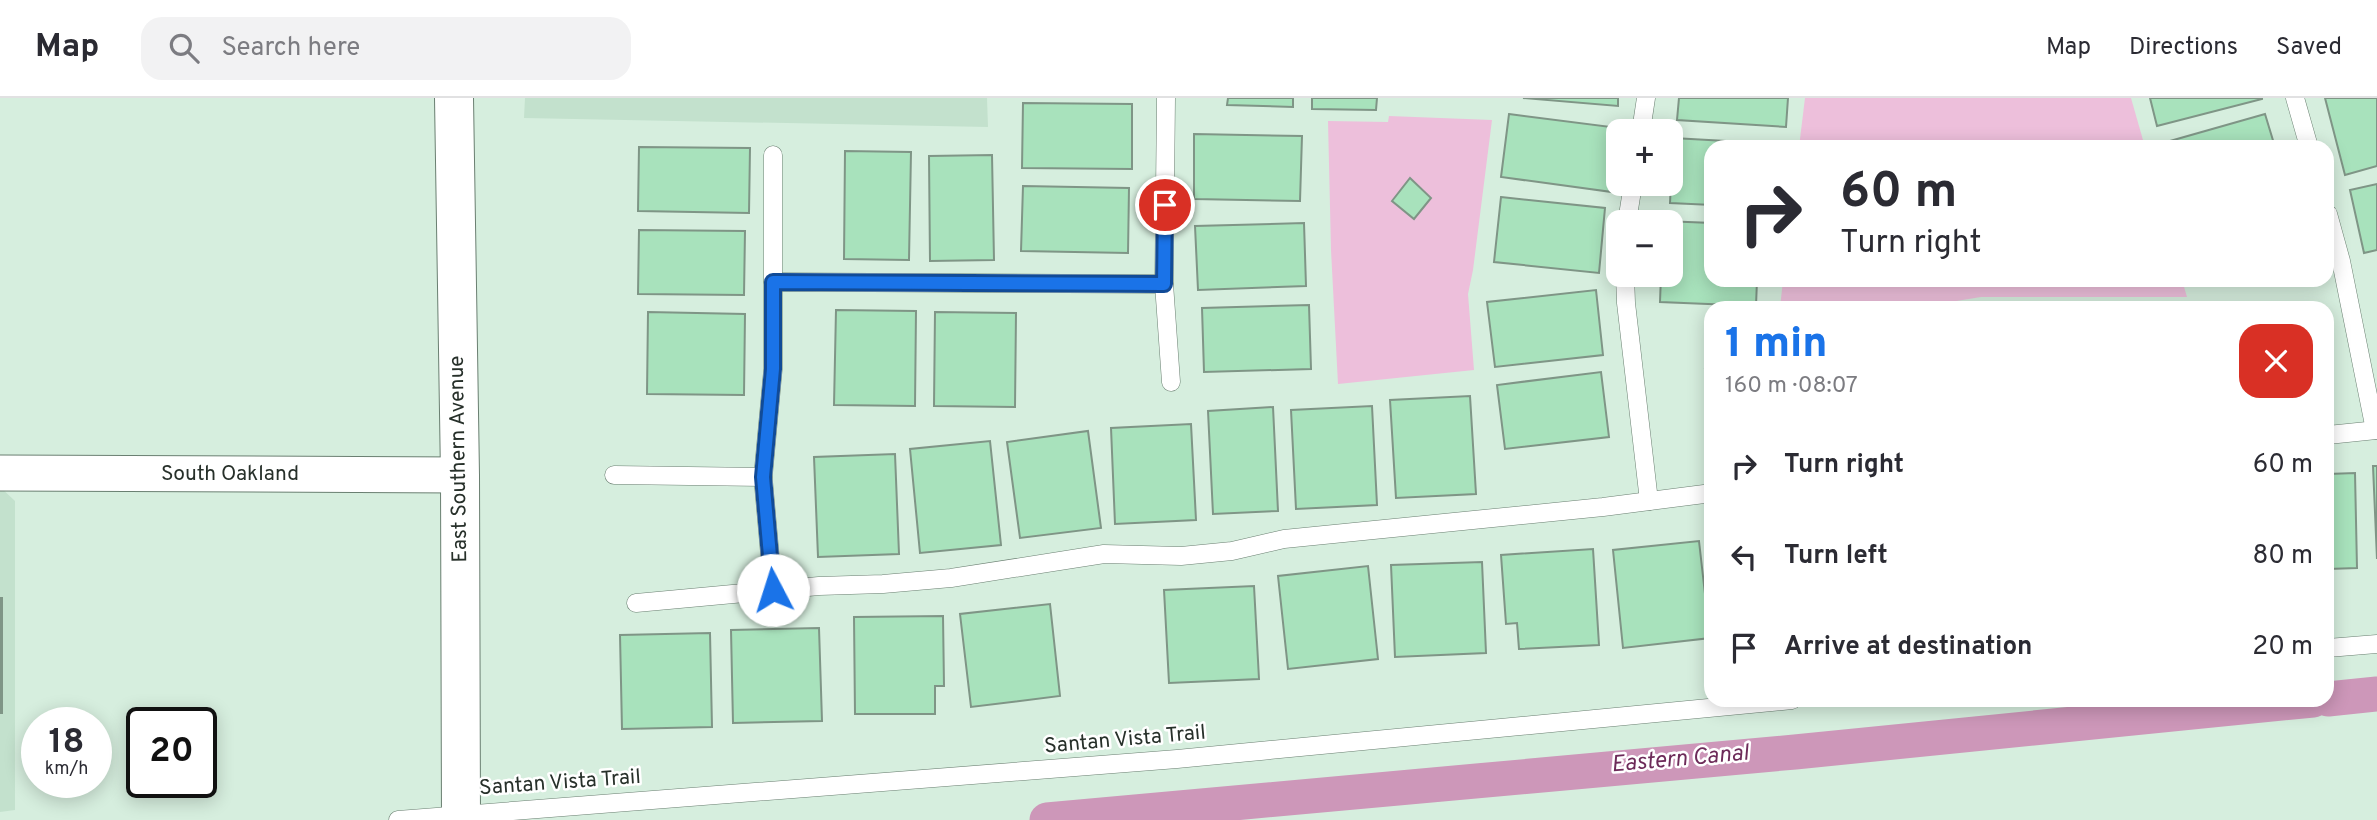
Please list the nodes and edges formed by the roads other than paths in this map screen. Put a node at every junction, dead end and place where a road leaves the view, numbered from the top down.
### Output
1 (453, 98) edge
2 (1166, 98) edge
3 (1646, 98) edge
4 (2295, 98) edge
5 (1643, 119) edge
6 (2307, 140) edge
7 (773, 155) dead end
8 (2334, 236) edge
9 (773, 282) junction
10 (1164, 284) junction
11 (1625, 287) edge
12 (1171, 382) dead end
13 (2376, 430) edge
14 (2334, 434) edge
15 (0, 473) edge
16 (460, 475) junction
17 (614, 475) dead end
18 (763, 477) junction
19 (1704, 494) edge
20 (1649, 501) junction
21 (773, 590) junction
22 (636, 603) dead end
23 (2377, 644) edge
24 (2334, 648) edge
25 (1719, 707) edge
26 (461, 817) edge
27 (398, 820) edge

1 - 16 main road, East Southern Avenue
2 - 10 lane
3 - 5 lane
4 - 6 lane
7 - 9 lane
8 - 13 lane
9 - 10 lane
9 - 18 lane
10 - 12 lane
11 - 20 lane
13 - 14 lane
15 - 16 street, South Oakland
16 - 26 main road, East Southern Avenue
17 - 18 lane
18 - 21 lane
19 - 20 lane
20 - 21 lane
21 - 22 lane
23 - 24 lane
25 - 26 lane, Santan Vista Trail
26 - 27 lane, Santan Vista Trail

